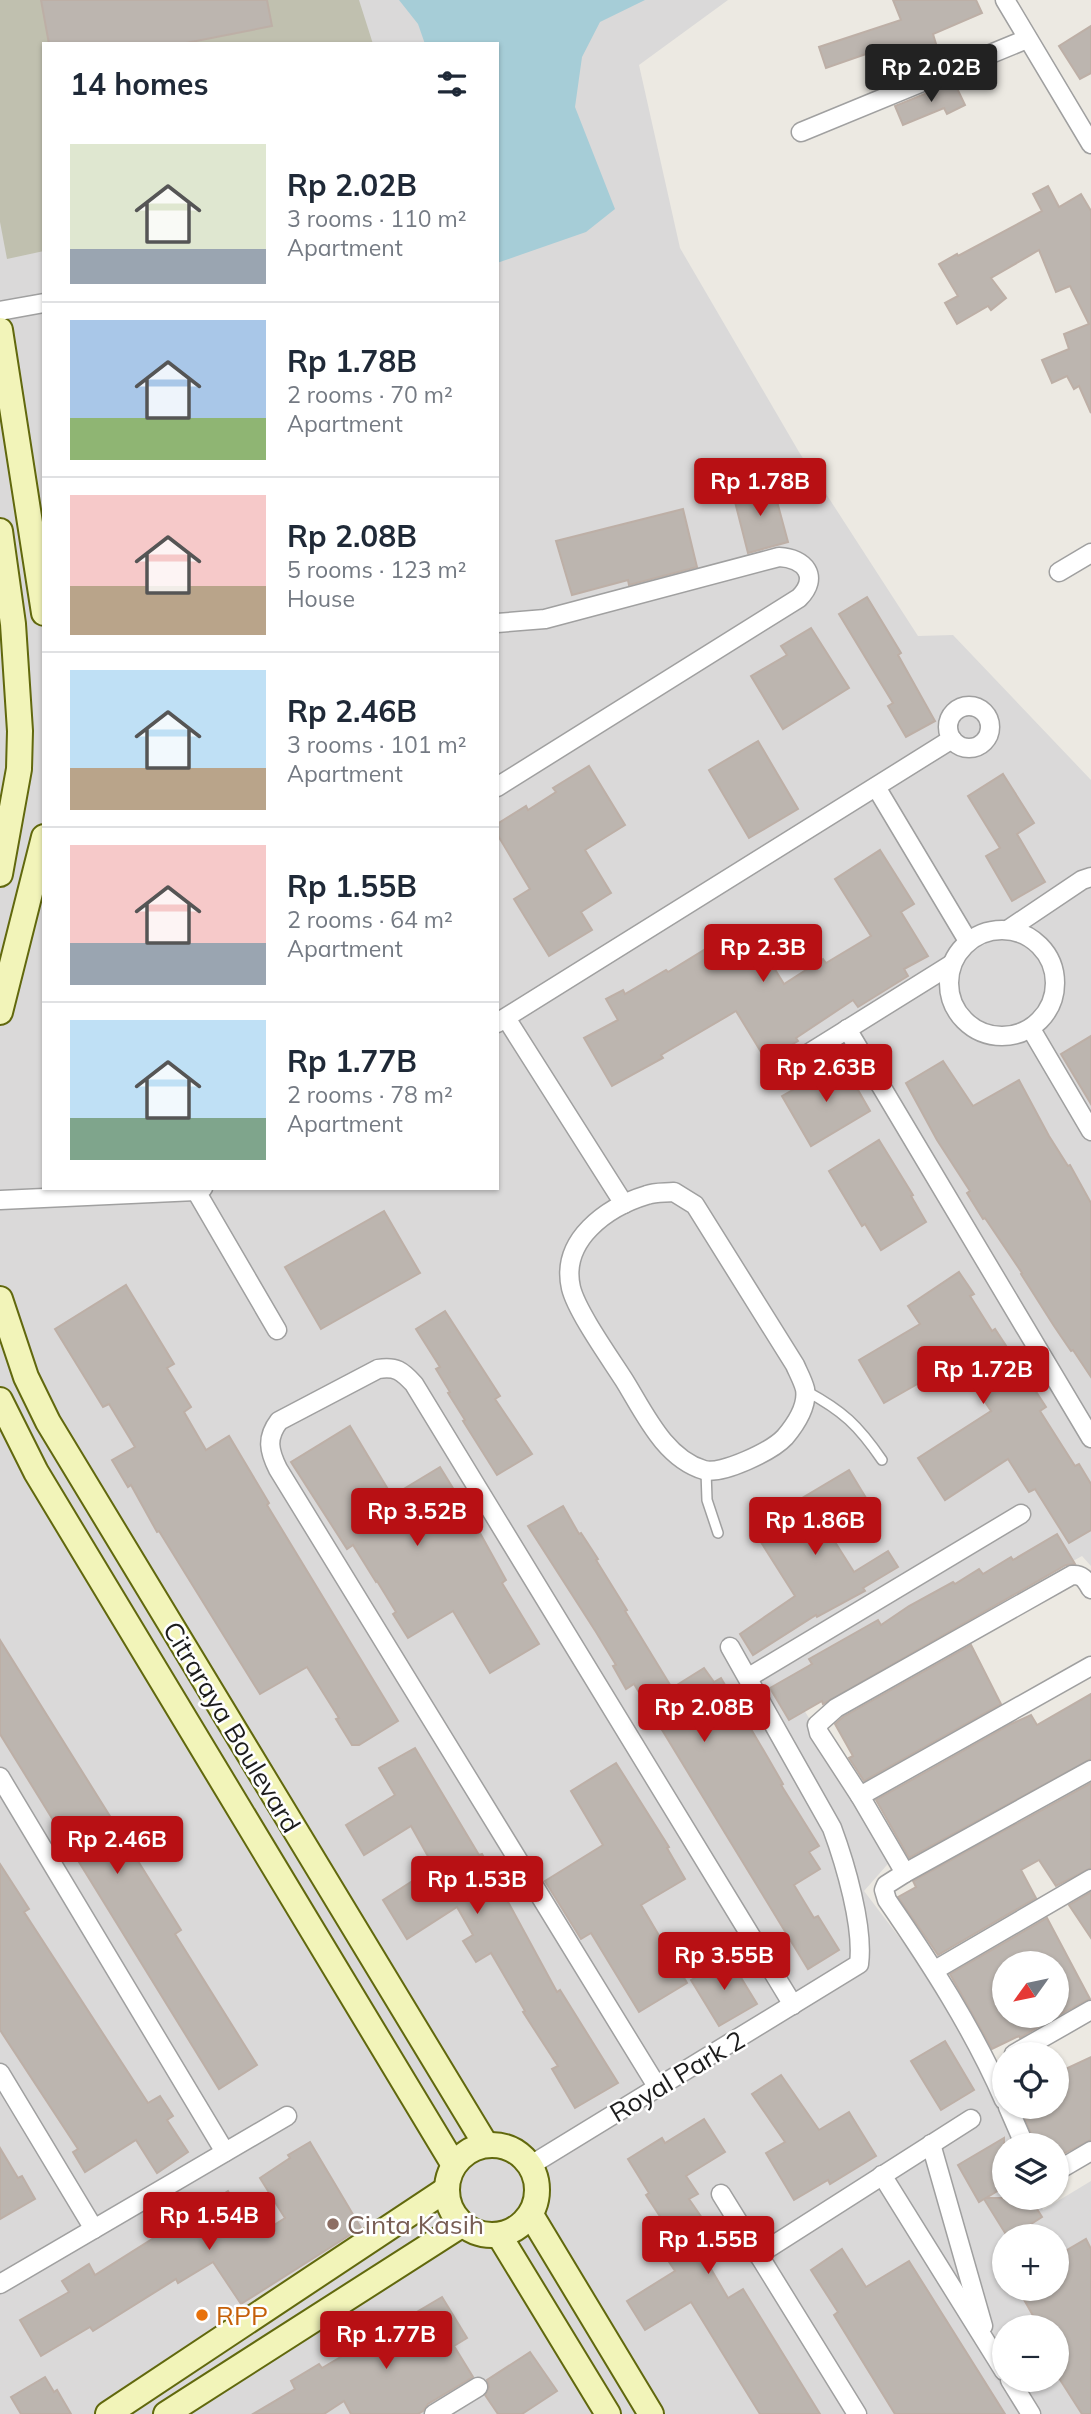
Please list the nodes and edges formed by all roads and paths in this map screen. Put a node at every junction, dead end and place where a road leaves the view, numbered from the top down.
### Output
1 (1005, 0) edge
2 (1027, 39) junction
3 (801, 132) dead end
4 (1091, 144) edge
5 (42, 303) edge
6 (0, 311) edge
7 (0, 330) edge
8 (0, 531) edge
9 (1091, 553) edge
10 (1059, 572) dead end
11 (42, 600) edge
12 (499, 623) edge
13 (952, 740) dead end
14 (499, 786) edge
15 (876, 787) junction
16 (42, 845) edge
17 (0, 874) edge
18 (1091, 877) edge
19 (1009, 929) junction
20 (968, 941) junction
21 (952, 964) junction
22 (0, 1012) edge
23 (501, 1021) edge
24 (847, 1029) junction
25 (1031, 1029) junction
26 (782, 1070) dead end
27 (1091, 1131) edge
28 (200, 1190) edge
29 (0, 1200) edge
30 (624, 1204) junction
31 (0, 1299) edge
32 (276, 1330) dead end
33 (806, 1391) junction
34 (0, 1400) edge
35 (1091, 1438) edge
36 (882, 1460) dead end
37 (706, 1471) junction
38 (1021, 1514) dead end
39 (718, 1533) dead end
40 (1091, 1589) edge
41 (730, 1647) dead end
42 (1091, 1666) edge
43 (749, 1677) junction
44 (1091, 1770) edge
45 (0, 1777) edge
46 (860, 1796) junction
47 (899, 1876) junction
48 (1091, 1879) edge
49 (935, 1970) junction
50 (793, 2005) junction
51 (1091, 2010) edge
52 (1035, 2042) edge
53 (992, 2056) edge
54 (0, 2073) edge
55 (658, 2088) junction
56 (287, 2116) dead end
57 (971, 2119) dead end
58 (486, 2144) junction
59 (931, 2144) junction
60 (225, 2152) junction
61 (1089, 2156) edge
62 (454, 2165) junction
63 (531, 2165) junction
64 (1069, 2165) edge
65 (881, 2175) junction
66 (447, 2189) junction
67 (721, 2194) dead end
68 (531, 2215) junction
69 (463, 2224) junction
70 (94, 2229) junction
71 (499, 2235) junction
72 (758, 2255) junction
73 (0, 2284) edge
74 (988, 2346) junction
75 (992, 2352) edge
76 (478, 2387) dead end
77 (1017, 2392) edge
78 (108, 2414) edge
79 (166, 2414) edge
80 (434, 2414) edge
81 (608, 2414) edge
82 (651, 2414) edge
83 (857, 2414) edge
84 (1031, 2414) edge

1 - 2 street
2 - 3 street
2 - 4 street
5 - 6 street
7 - 11 main road
8 - 17 main road
9 - 10 street
12 - 14 street
13 - 15 street
15 - 20 street
15 - 23 street
16 - 22 main road
18 - 19 street
19 - 20 street
19 - 25 street
20 - 21 street
21 - 24 street
21 - 25 street
23 - 30 street
24 - 26 street
24 - 35 street
25 - 27 street
28 - 29 street
28 - 32 street
30 - 33 street
30 - 37 street
31 - 58 main road, Citraraya Boulevard
33 - 36 lane
33 - 37 street
34 - 62 main road, Citraraya Boulevard
37 - 39 lane
38 - 43 street
40 - 46 street
41 - 43 street
42 - 46 street
43 - 50 street, Royal Park 2
44 - 47 street
45 - 60 street
46 - 47 street
47 - 49 street
48 - 49 street
49 - 53 street
50 - 55 street, Royal Park 2
50 - 55 street
51 - 52 street
54 - 70 street
55 - 63 street, Royal Park 2
56 - 60 street
57 - 59 street
58 - 62 main road
58 - 63 main road
59 - 65 street
59 - 74 street
60 - 70 street
61 - 64 street
62 - 66 main road
63 - 68 main road
65 - 72 street
65 - 74 street
66 - 69 main road
66 - 78 main road
67 - 72 street
68 - 71 main road
68 - 82 main road
69 - 71 main road
69 - 79 main road
70 - 73 street
71 - 81 main road
72 - 83 street
74 - 75 street
76 - 80 street
77 - 84 street

